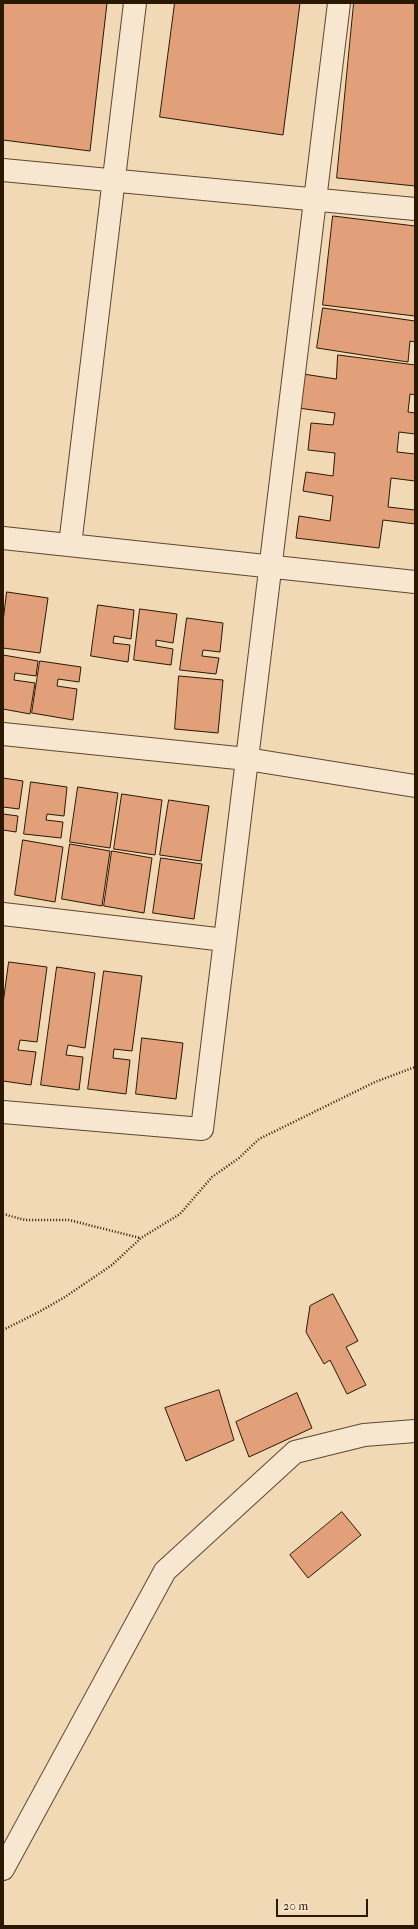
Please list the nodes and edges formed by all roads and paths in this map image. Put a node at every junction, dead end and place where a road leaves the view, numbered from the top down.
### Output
1 (135, 3) edge
2 (338, 3) edge
3 (3, 170) edge
4 (114, 181) junction
5 (315, 200) junction
6 (415, 209) edge
7 (3, 538) edge
8 (70, 545) junction
9 (270, 566) junction
10 (415, 582) edge
11 (3, 734) edge
12 (247, 759) junction
13 (415, 786) edge
14 (3, 914) edge
15 (225, 940) junction
16 (415, 1067) edge
17 (3, 1112) edge
18 (3, 1214) edge
19 (141, 1238) junction
20 (3, 1330) edge
21 (415, 1431) edge
22 (3, 1869) edge

1 - 4 street
2 - 5 street
3 - 4 street
4 - 5 street
4 - 8 street
5 - 6 street
5 - 9 street
7 - 8 street
8 - 9 street
9 - 10 street
9 - 12 street
11 - 12 street
12 - 13 street
12 - 15 street
14 - 15 street
15 - 17 street
16 - 19 path
18 - 19 path
19 - 20 path
21 - 22 street

